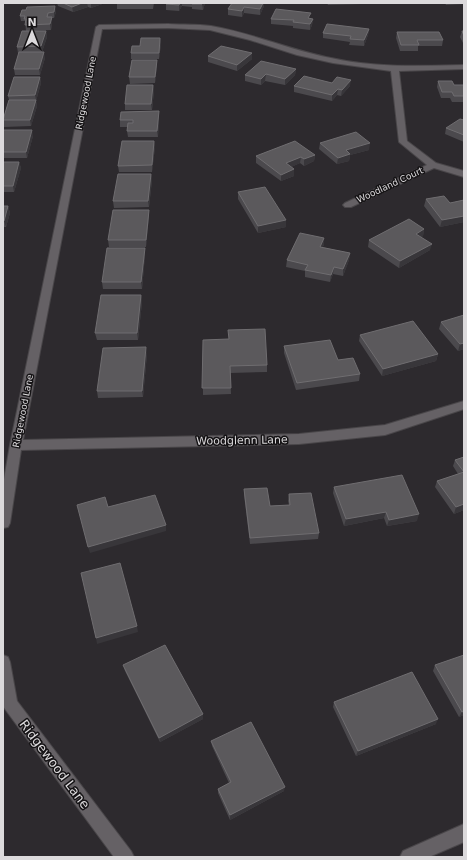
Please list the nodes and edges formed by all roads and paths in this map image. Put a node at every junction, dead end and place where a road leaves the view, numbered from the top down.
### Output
1 (464, 67) edge
2 (395, 69) junction
3 (433, 165) junction
4 (464, 174) edge
5 (348, 205) dead end
6 (464, 405) edge
7 (16, 445) junction
8 (3, 522) edge
9 (3, 662) edge
10 (464, 833) edge
11 (125, 857) edge
12 (409, 857) edge

1 - 2 street, Ridgewood Lane
2 - 3 street
2 - 7 street, Ridgewood Lane
3 - 4 street
3 - 5 street, Woodland Court
6 - 7 street, Woodglenn Lane
7 - 8 street, Ridgewood Lane
9 - 11 street, Ridgewood Lane
10 - 12 street

